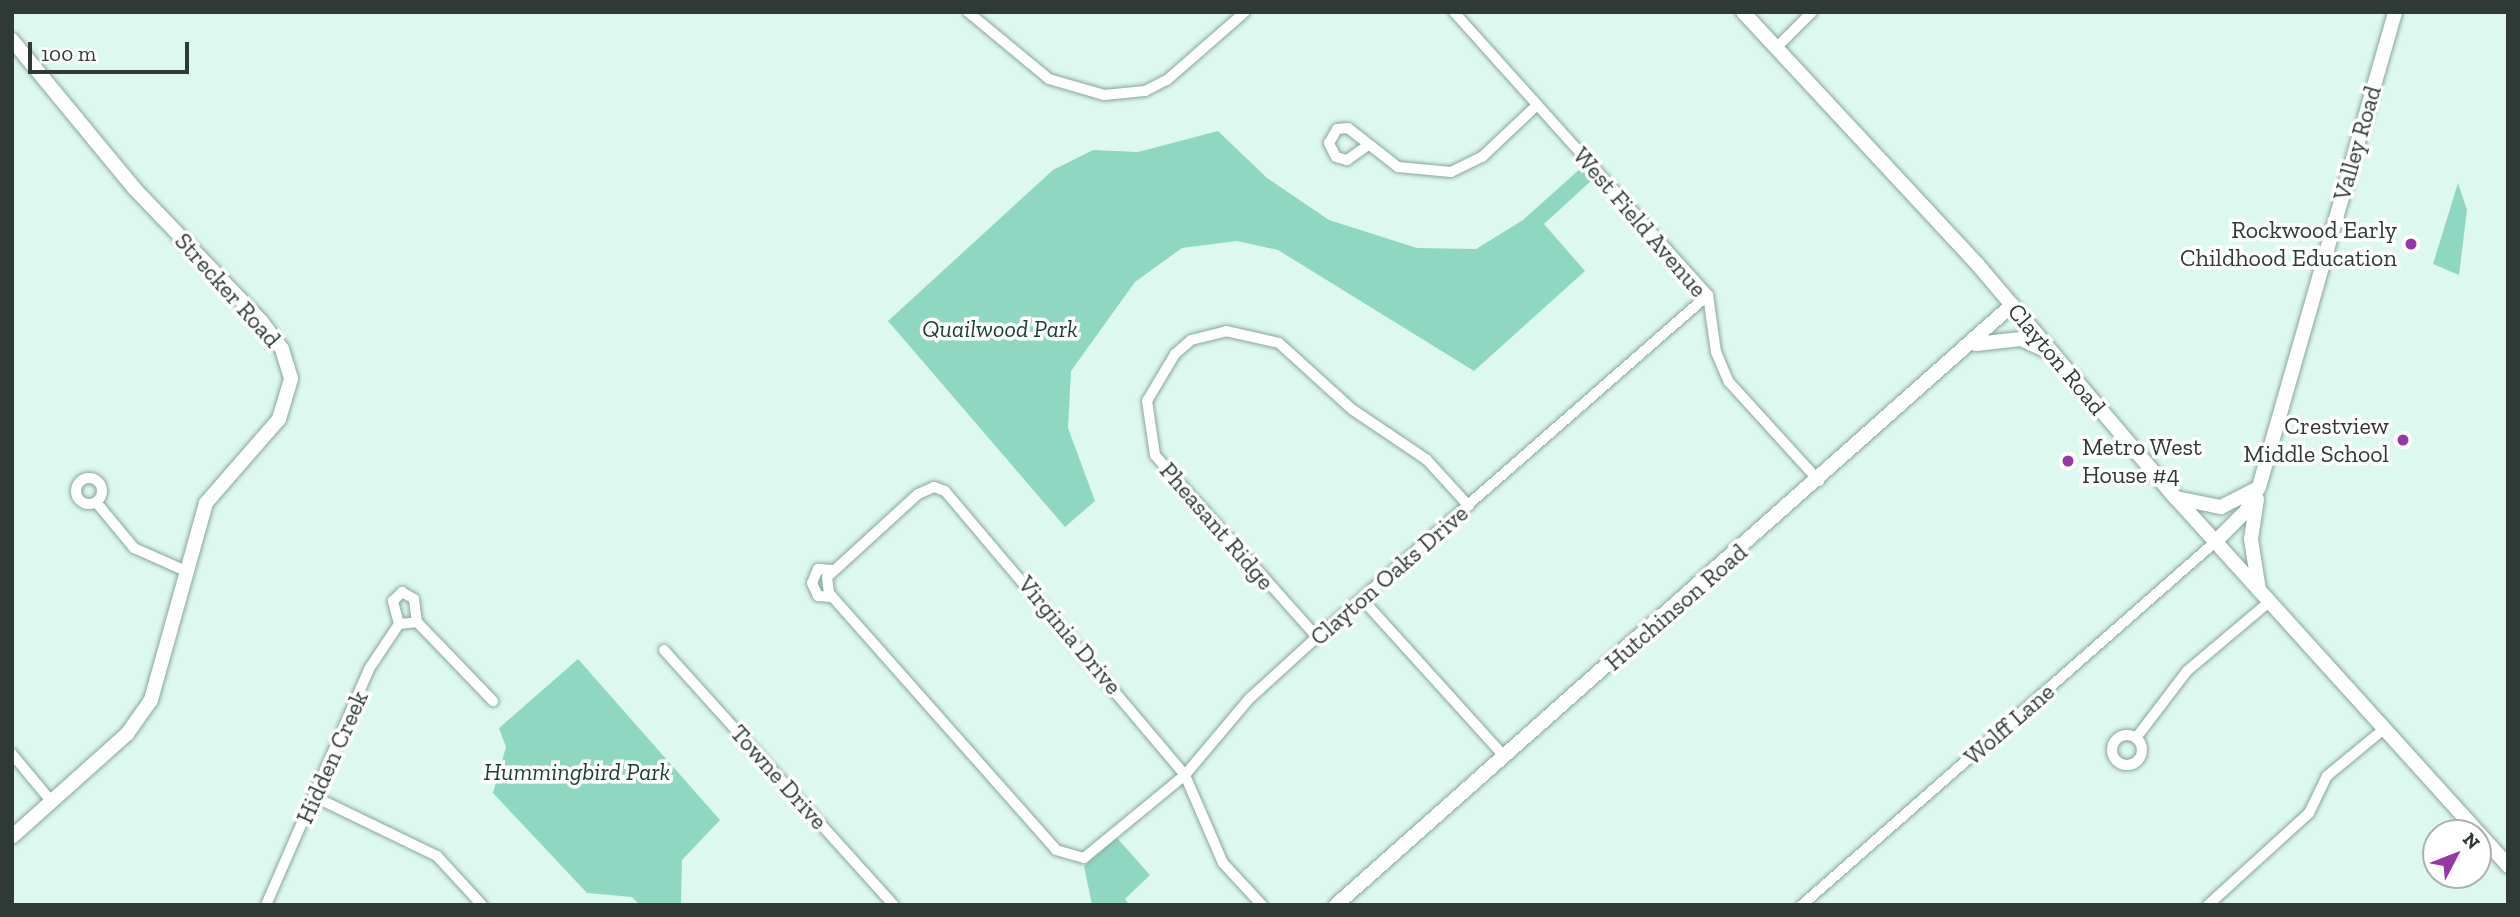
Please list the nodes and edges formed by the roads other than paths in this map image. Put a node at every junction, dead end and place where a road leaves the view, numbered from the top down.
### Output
1 (968, 12) edge
2 (1245, 12) edge
3 (1454, 12) edge
4 (1743, 12) edge
5 (1812, 12) edge
6 (2395, 12) edge
7 (12, 40) edge
8 (1777, 47) junction
9 (1537, 105) junction
10 (1368, 145) junction
11 (1708, 295) junction
12 (2012, 305) junction
13 (1972, 345) junction
14 (2053, 355) junction
15 (1819, 481) junction
16 (2259, 487) junction
17 (2175, 498) junction
18 (96, 502) dead end
19 (1469, 506) junction
20 (2215, 542) junction
21 (833, 570) junction
22 (186, 571) junction
23 (832, 597) junction
24 (2264, 597) junction
25 (1363, 600) junction
26 (414, 621) junction
27 (399, 624) junction
28 (1317, 637) junction
29 (664, 650) dead end
30 (493, 701) dead end
31 (2384, 729) junction
32 (2136, 738) dead end
33 (12, 754) edge
34 (1505, 757) junction
35 (1185, 775) junction
36 (315, 797) junction
37 (52, 802) junction
38 (12, 837) edge
39 (1078, 859) joint
40 (2508, 866) edge
41 (266, 905) edge
42 (482, 905) edge
43 (894, 905) edge
44 (1262, 905) edge
45 (1336, 905) edge
46 (1802, 905) edge
47 (2208, 905) edge

1 - 2 street
3 - 9 street, West Field Avenue
4 - 8 street, Clayton Road
5 - 8 street
6 - 16 street, Valley Road
7 - 22 street, Strecker Road
8 - 12 street, Clayton Road
9 - 10 street
9 - 11 street, West Field Avenue
10 - 10 street
11 - 15 street, West Field Avenue
11 - 19 street, Clayton Oaks Drive
12 - 13 street, Hutchinson Road
12 - 14 street, Clayton Road
13 - 14 street
13 - 15 street, Hutchinson Road
14 - 17 street, Clayton Road
15 - 34 street, Hutchinson Road
16 - 17 street
16 - 20 street, Valley Road
16 - 24 street
17 - 20 street, Clayton Road
18 - 22 street
19 - 25 street, Clayton Oaks Drive
19 - 28 street, Pheasant Ridge
20 - 24 street, Clayton Road
20 - 46 street, Wolff Lane
21 - 23 street
21 - 23 street, Virginia Drive
21 - 35 street, Virginia Drive
22 - 37 street, Strecker Road
23 - 39 street, Virginia Drive
24 - 31 street, Clayton Road
24 - 32 street
25 - 28 street, Clayton Oaks Drive
25 - 34 street
26 - 27 street
26 - 27 street
26 - 30 street
27 - 36 street, Hidden Creek
28 - 35 street, Clayton Oaks Drive
29 - 43 street, Towne Drive
31 - 40 street, Clayton Road
31 - 47 street
33 - 37 street
34 - 45 street, Hutchinson Road
35 - 39 street, Clayton Oaks Drive
35 - 44 street, Virginia Drive
36 - 41 street, Hidden Creek
36 - 42 street
37 - 38 street, Strecker Road

